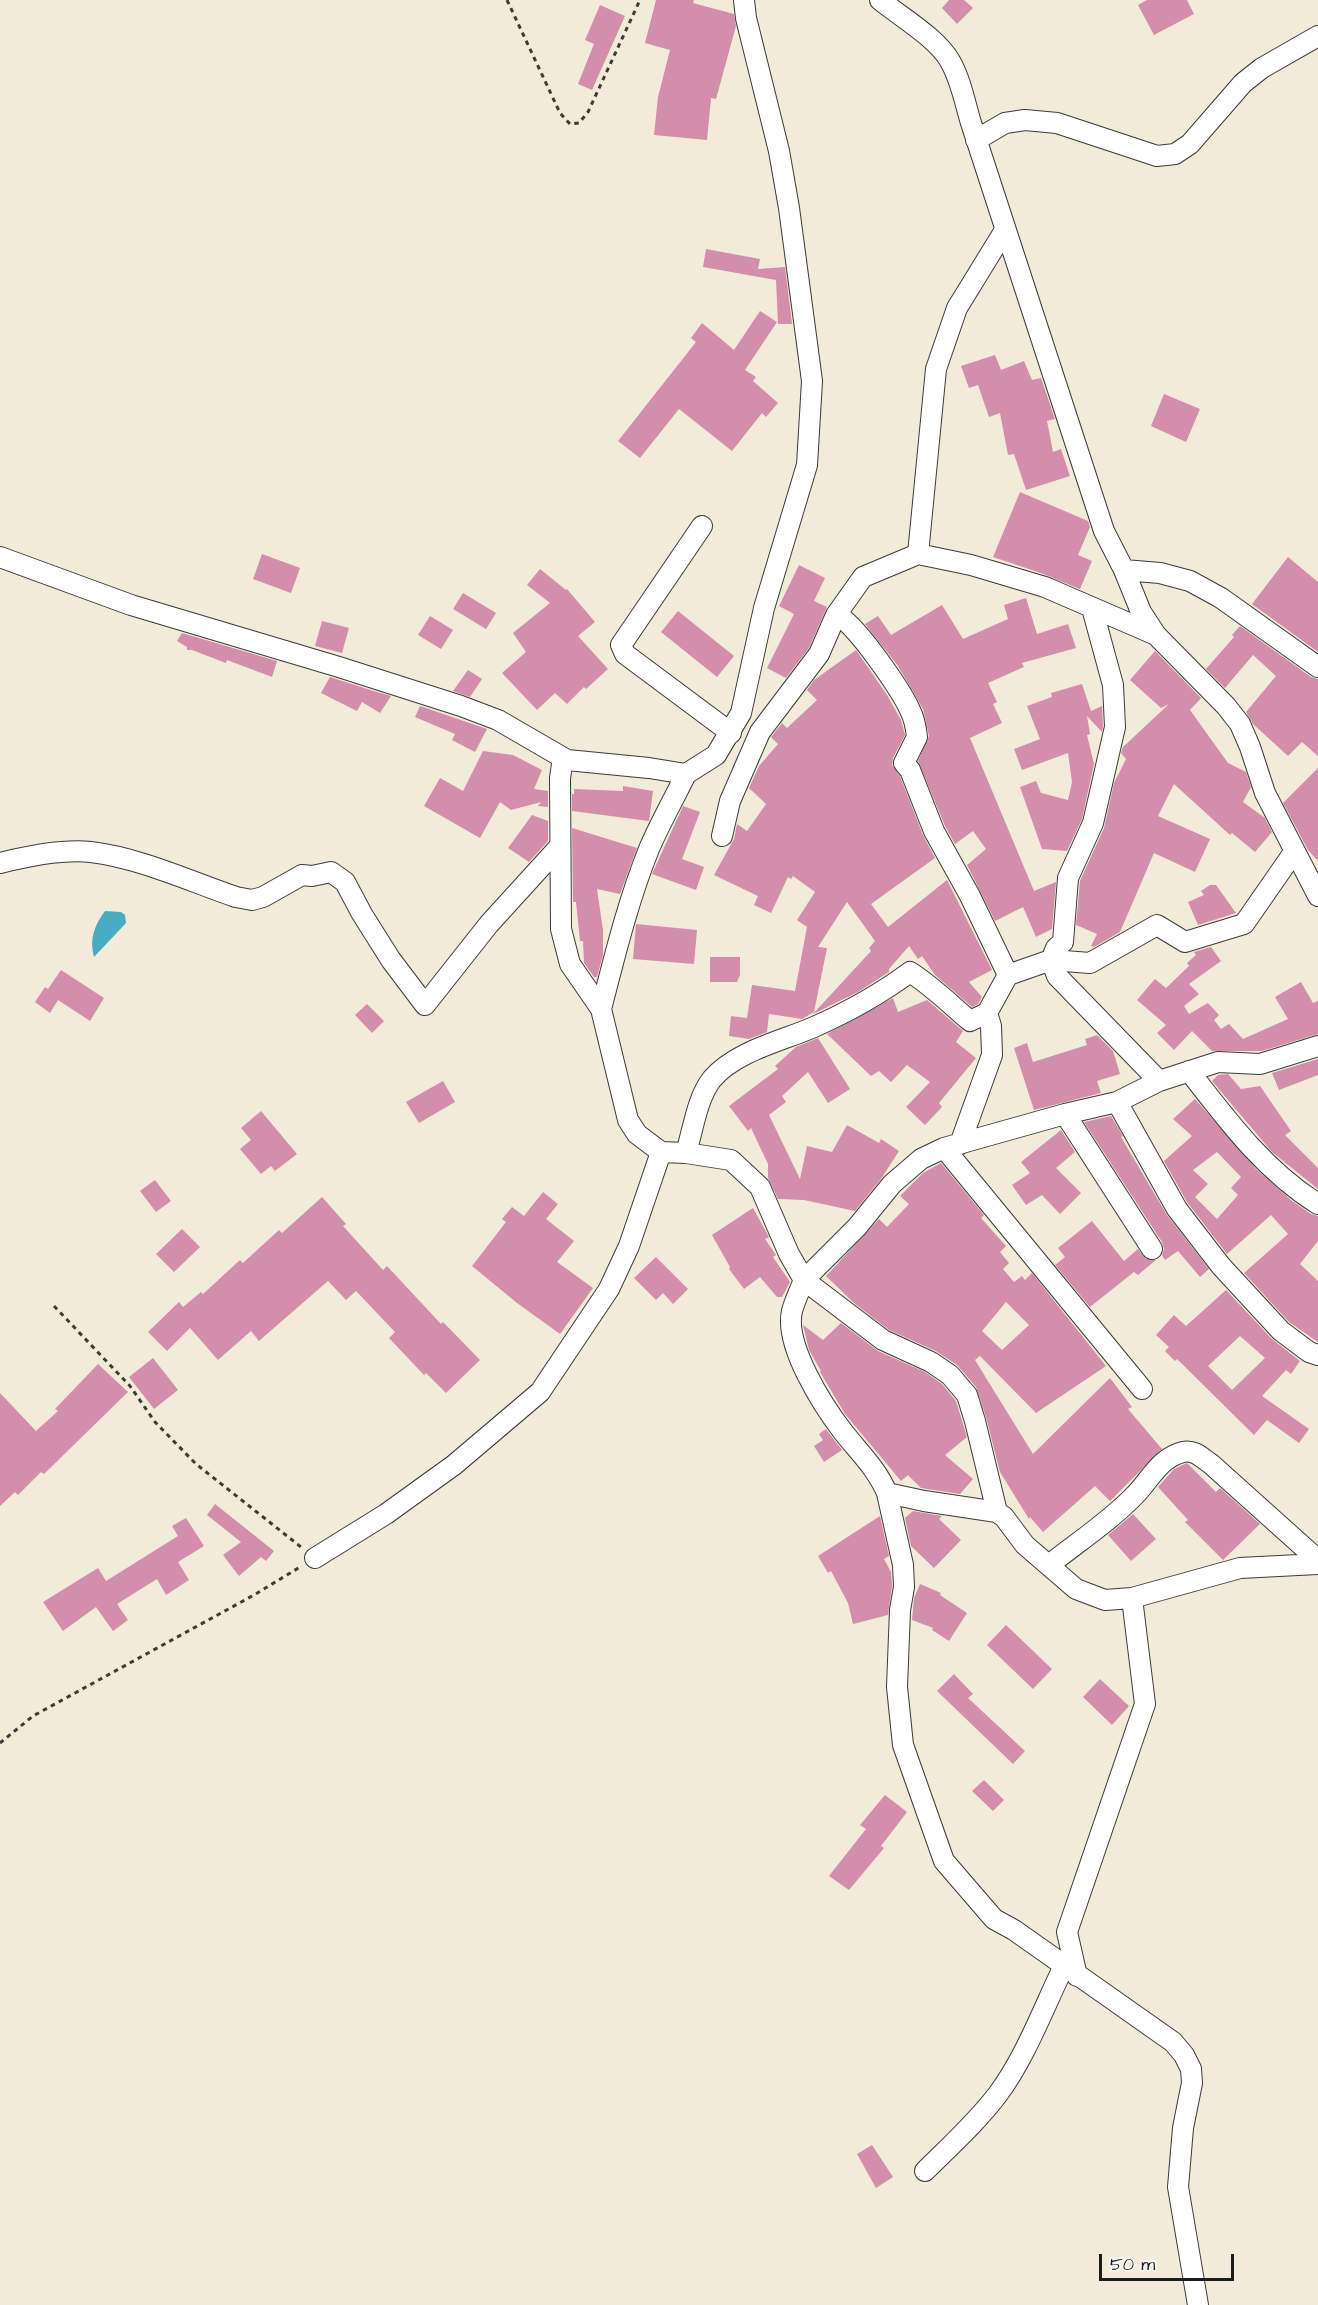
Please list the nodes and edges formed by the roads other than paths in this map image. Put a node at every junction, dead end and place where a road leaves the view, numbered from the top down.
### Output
1 (744, 0) edge
2 (880, 0) edge
3 (1318, 36) edge
4 (976, 140) junction
5 (1005, 230) junction
6 (702, 526) dead end
7 (918, 554) junction
8 (0, 557) edge
9 (1124, 570) junction
10 (1092, 608) junction
11 (836, 615) junction
12 (1156, 635) junction
13 (1318, 667) edge
14 (731, 733) junction
15 (567, 760) junction
16 (686, 774) junction
17 (722, 836) dead end
18 (560, 846) junction
19 (1294, 852) junction
20 (0, 863) edge
21 (1318, 897) edge
22 (1051, 960) junction
23 (1008, 975) junction
24 (600, 1009) junction
25 (987, 1013) junction
26 (1318, 1046) edge
27 (1189, 1071) junction
28 (1159, 1081) junction
29 (1117, 1102) junction
30 (1065, 1114) junction
31 (952, 1146) junction
32 (661, 1152) junction
33 (686, 1153) junction
34 (1318, 1204) edge
35 (1152, 1249) dead end
36 (804, 1280) junction
37 (1318, 1356) edge
38 (1142, 1389) dead end
39 (887, 1492) junction
40 (997, 1512) junction
41 (315, 1558) road end
42 (1318, 1562) edge
43 (1049, 1565) junction
44 (1132, 1598) junction
45 (1071, 1971) junction
46 (925, 2171) dead end
47 (1198, 2305) edge

1 - 14 street
2 - 4 street
3 - 4 street
4 - 5 street
5 - 7 street
5 - 9 street
6 - 14 street
7 - 10 street
7 - 11 street
8 - 15 street
9 - 12 street
9 - 13 street
10 - 12 street
10 - 22 street
11 - 17 street
11 - 23 street
12 - 19 street
14 - 16 street
15 - 16 street
15 - 18 street
16 - 24 street
18 - 20 street
18 - 24 street
19 - 21 street
19 - 22 street
22 - 23 street
22 - 28 street
23 - 25 street
24 - 32 street
25 - 31 street
25 - 33 street
26 - 27 street
27 - 28 street
27 - 34 street
28 - 29 street
29 - 30 street
29 - 37 street
30 - 31 street
30 - 35 street
31 - 36 street
31 - 38 street
32 - 33 street
32 - 41 street
33 - 36 street
36 - 39 street
36 - 40 street
39 - 40 street
39 - 45 street
40 - 43 street
42 - 43 street
42 - 44 street
43 - 44 street
44 - 45 street
45 - 46 street
45 - 47 street

